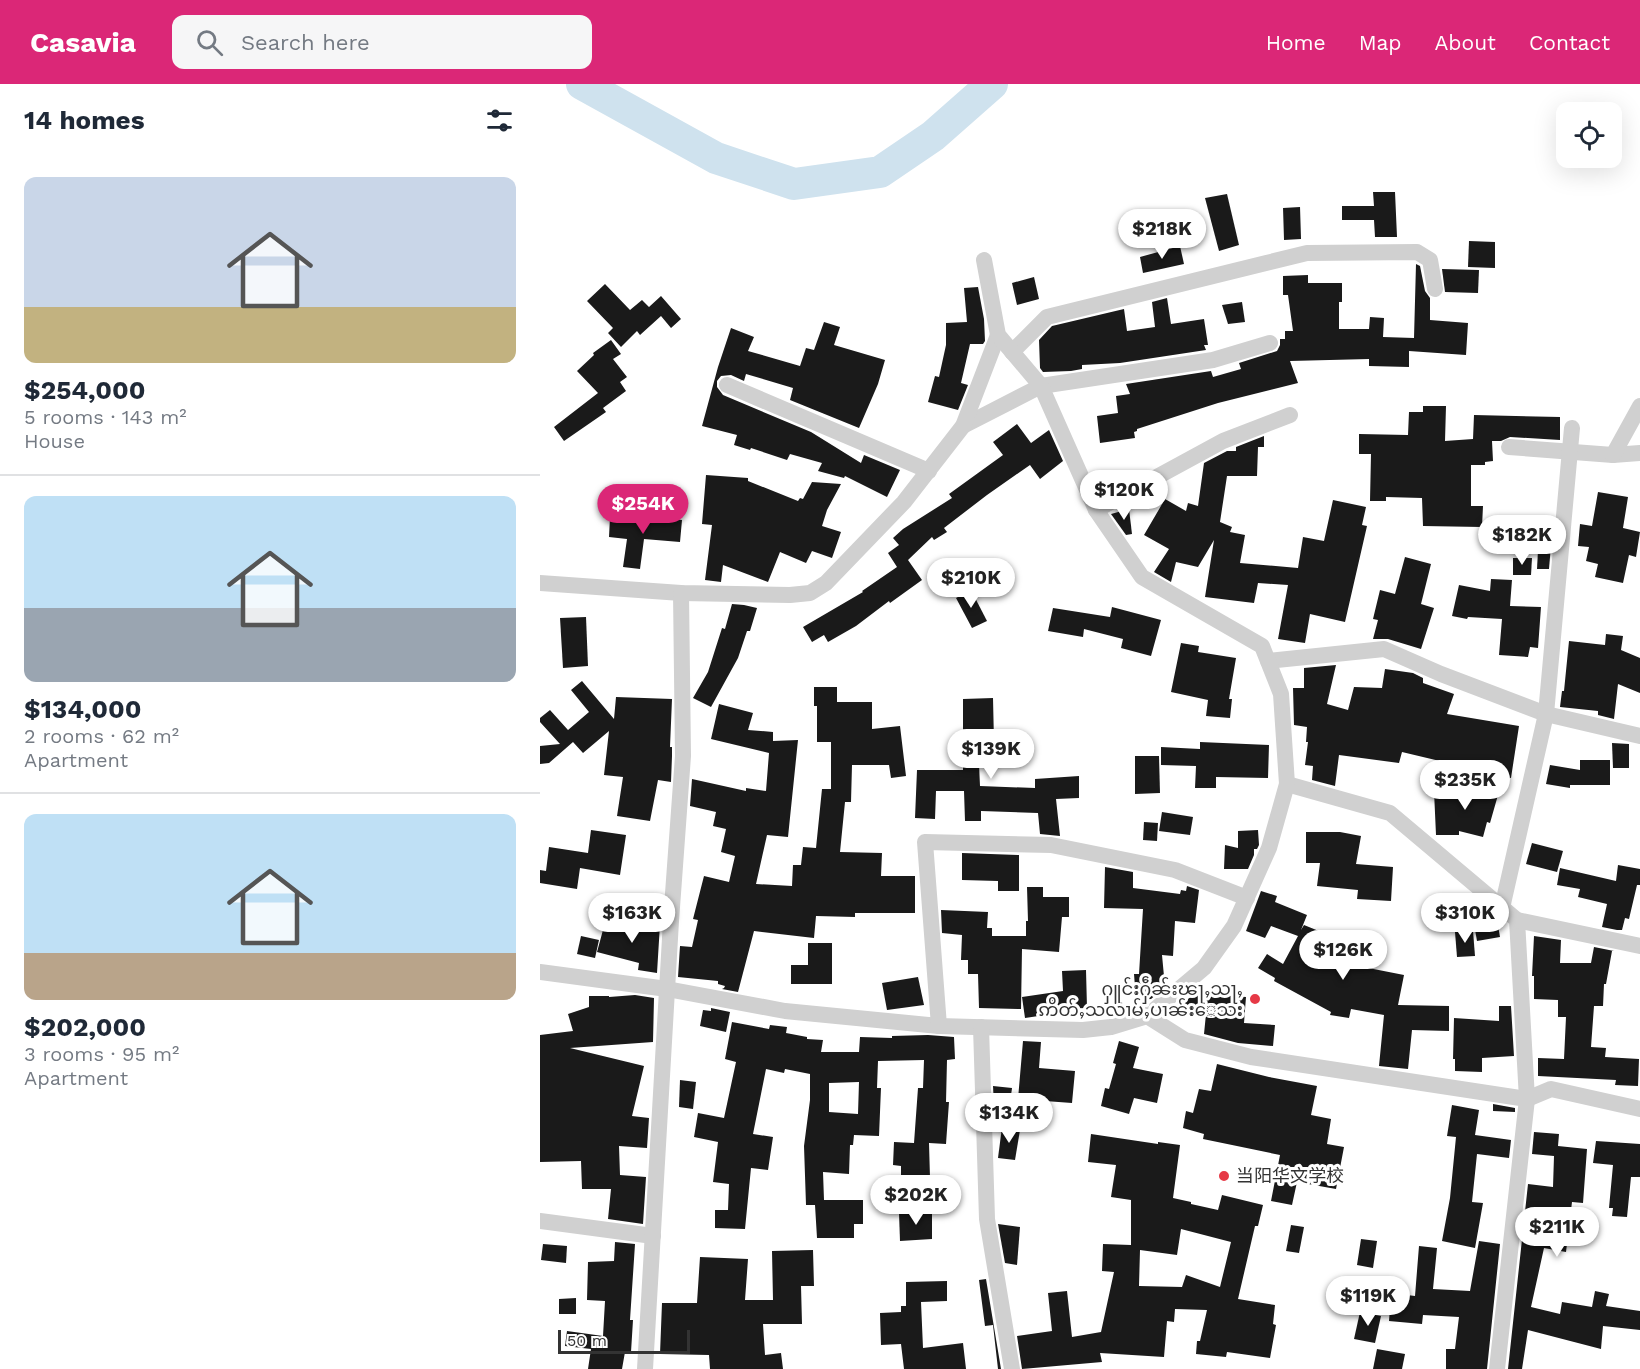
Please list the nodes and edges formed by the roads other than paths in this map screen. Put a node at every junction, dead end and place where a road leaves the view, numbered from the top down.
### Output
1 (984, 260) dead end
2 (1436, 289) dead end
3 (998, 335) junction
4 (1270, 343) dead end
5 (1012, 352) junction
6 (727, 385) dead end
7 (1041, 386) junction
8 (1640, 406) edge
9 (1290, 415) dead end
10 (963, 426) junction
11 (1572, 428) dead end
12 (1509, 447) dead end
13 (1570, 451) junction
14 (1640, 453) edge
15 (1613, 455) junction
16 (929, 471) junction
17 (1096, 510) junction
18 (540, 583) edge
19 (681, 592) junction
20 (1268, 661) junction
21 (1546, 714) junction
22 (1640, 736) edge
23 (1287, 784) junction
24 (1247, 898) junction
25 (1502, 908) junction
26 (1517, 920) junction
27 (1640, 946) edge
28 (540, 972) edge
29 (667, 989) junction
30 (1147, 1016) junction
31 (939, 1026) junction
32 (981, 1027) junction
33 (1527, 1098) junction
34 (1640, 1109) edge
35 (540, 1221) edge
36 (653, 1236) junction
37 (645, 1369) edge
38 (1012, 1369) edge
39 (1497, 1369) edge

1 - 3 street
2 - 5 street
3 - 5 street
3 - 10 street
4 - 7 street
5 - 7 street
6 - 16 street
7 - 10 street
7 - 17 street
8 - 15 street
9 - 17 street
10 - 16 street
11 - 13 street
12 - 13 street
13 - 15 street
13 - 21 street
14 - 15 street
16 - 19 street
17 - 20 street
18 - 19 street
19 - 29 street
20 - 21 street
20 - 23 street
21 - 22 street
21 - 25 street
23 - 24 street
23 - 25 street
24 - 30 street
24 - 31 street
25 - 26 street
26 - 27 street
26 - 33 street
28 - 29 street
29 - 31 street
29 - 36 street
30 - 32 street
30 - 33 street
31 - 32 street
32 - 38 street
33 - 34 street
33 - 39 street
35 - 36 street
36 - 37 street

